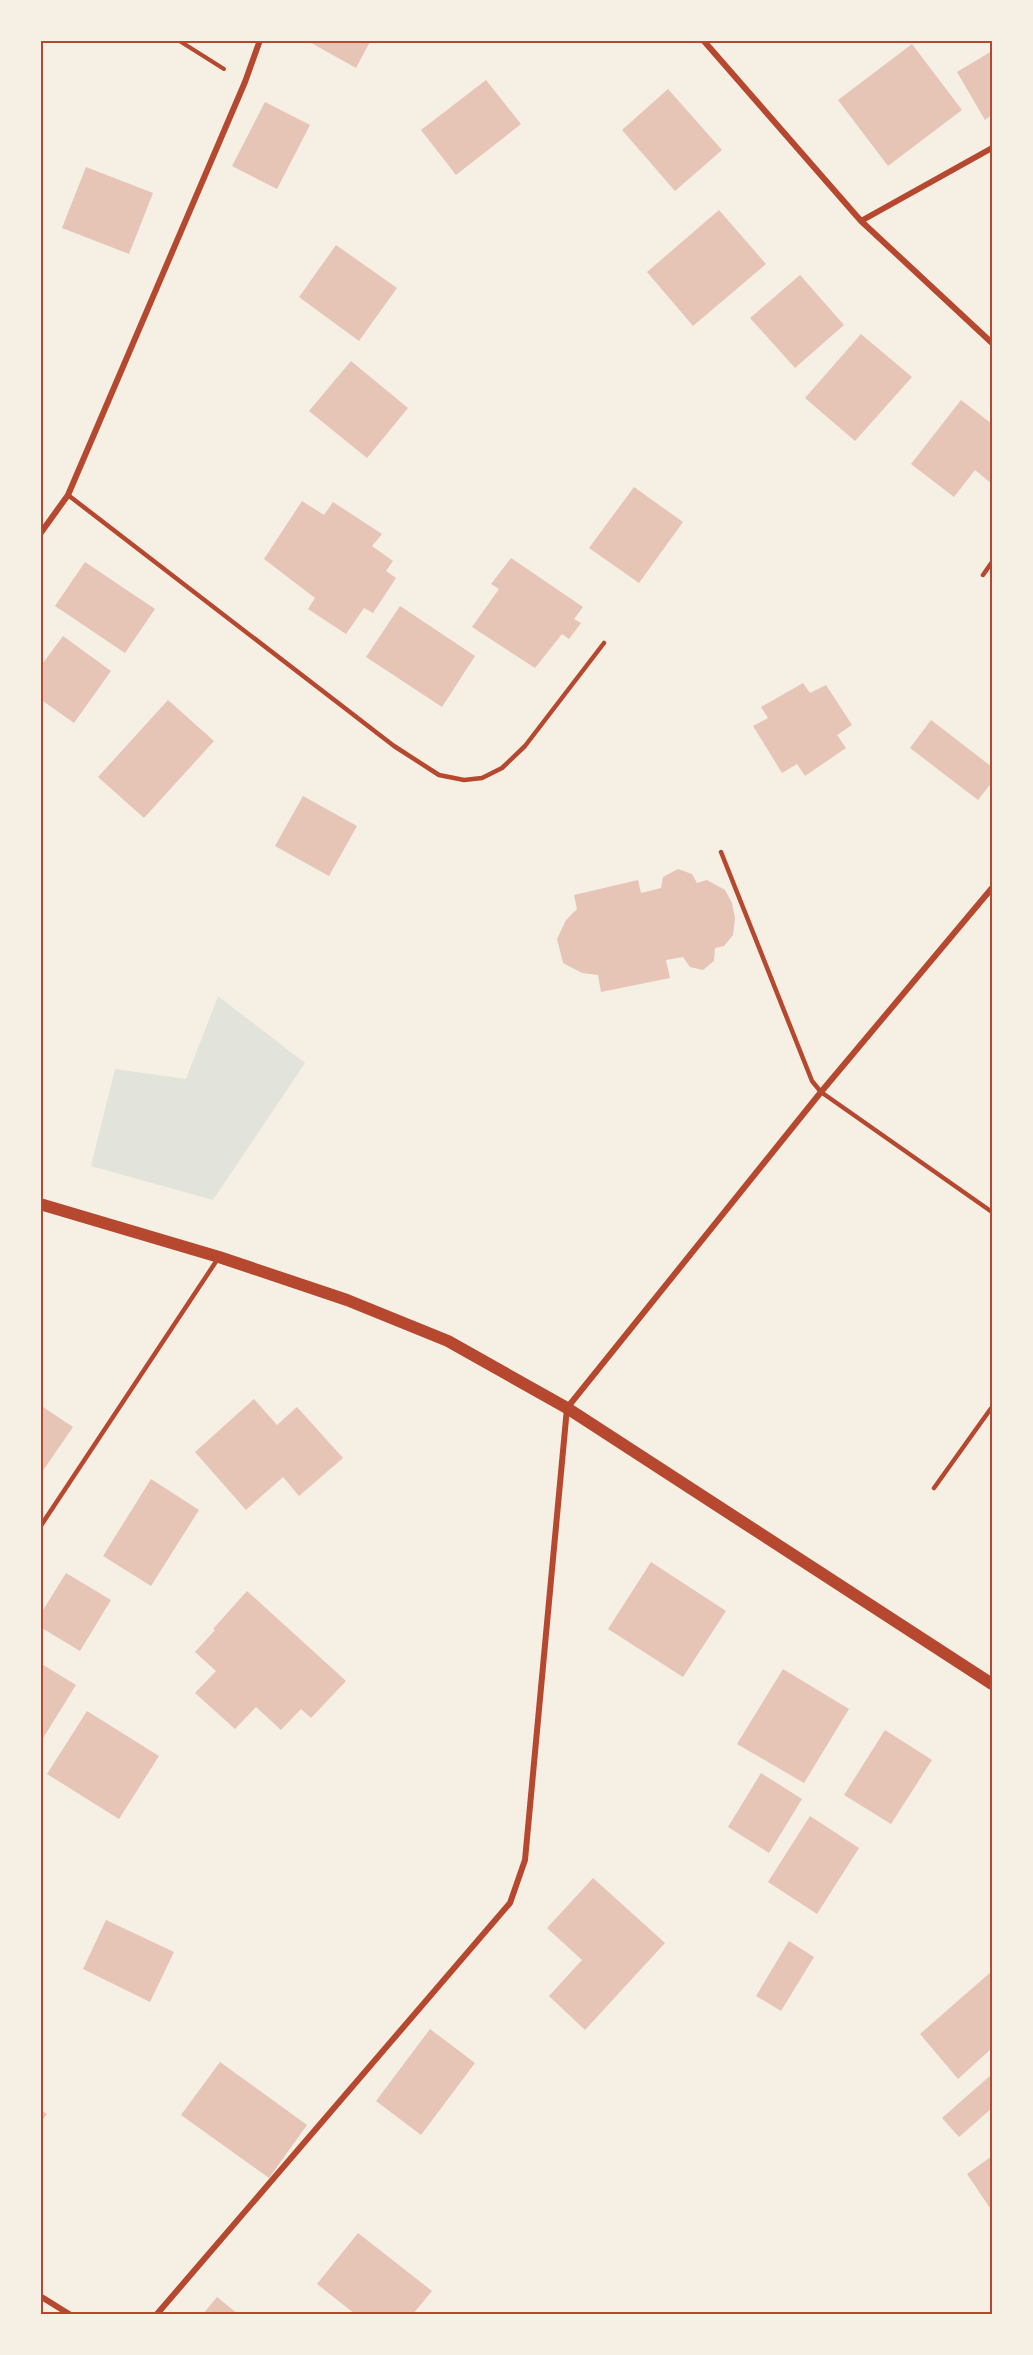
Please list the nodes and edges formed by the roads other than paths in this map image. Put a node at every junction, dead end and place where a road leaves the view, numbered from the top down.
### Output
1 (260, 40) edge
2 (703, 40) edge
3 (993, 148) edge
4 (861, 221) junction
5 (993, 343) edge
6 (68, 495) junction
7 (40, 534) edge
8 (993, 562) edge
9 (983, 575) dead end
10 (604, 643) dead end
11 (721, 852) dead end
12 (993, 888) edge
13 (821, 1092) junction
14 (40, 1204) edge
15 (993, 1212) edge
16 (219, 1257) junction
17 (993, 1407) edge
18 (567, 1408) junction
19 (934, 1488) dead end
20 (40, 1527) edge
21 (993, 1684) edge
22 (40, 2296) edge
23 (69, 2314) edge
24 (158, 2314) edge

1 - 6 street
2 - 4 street
3 - 4 street
4 - 5 street
6 - 7 street
6 - 10 lane
8 - 9 lane
11 - 13 lane
12 - 13 street
13 - 15 lane
13 - 18 street
14 - 16 main road
16 - 18 main road
16 - 20 lane
17 - 19 lane
18 - 21 main road
18 - 24 street
22 - 23 street

